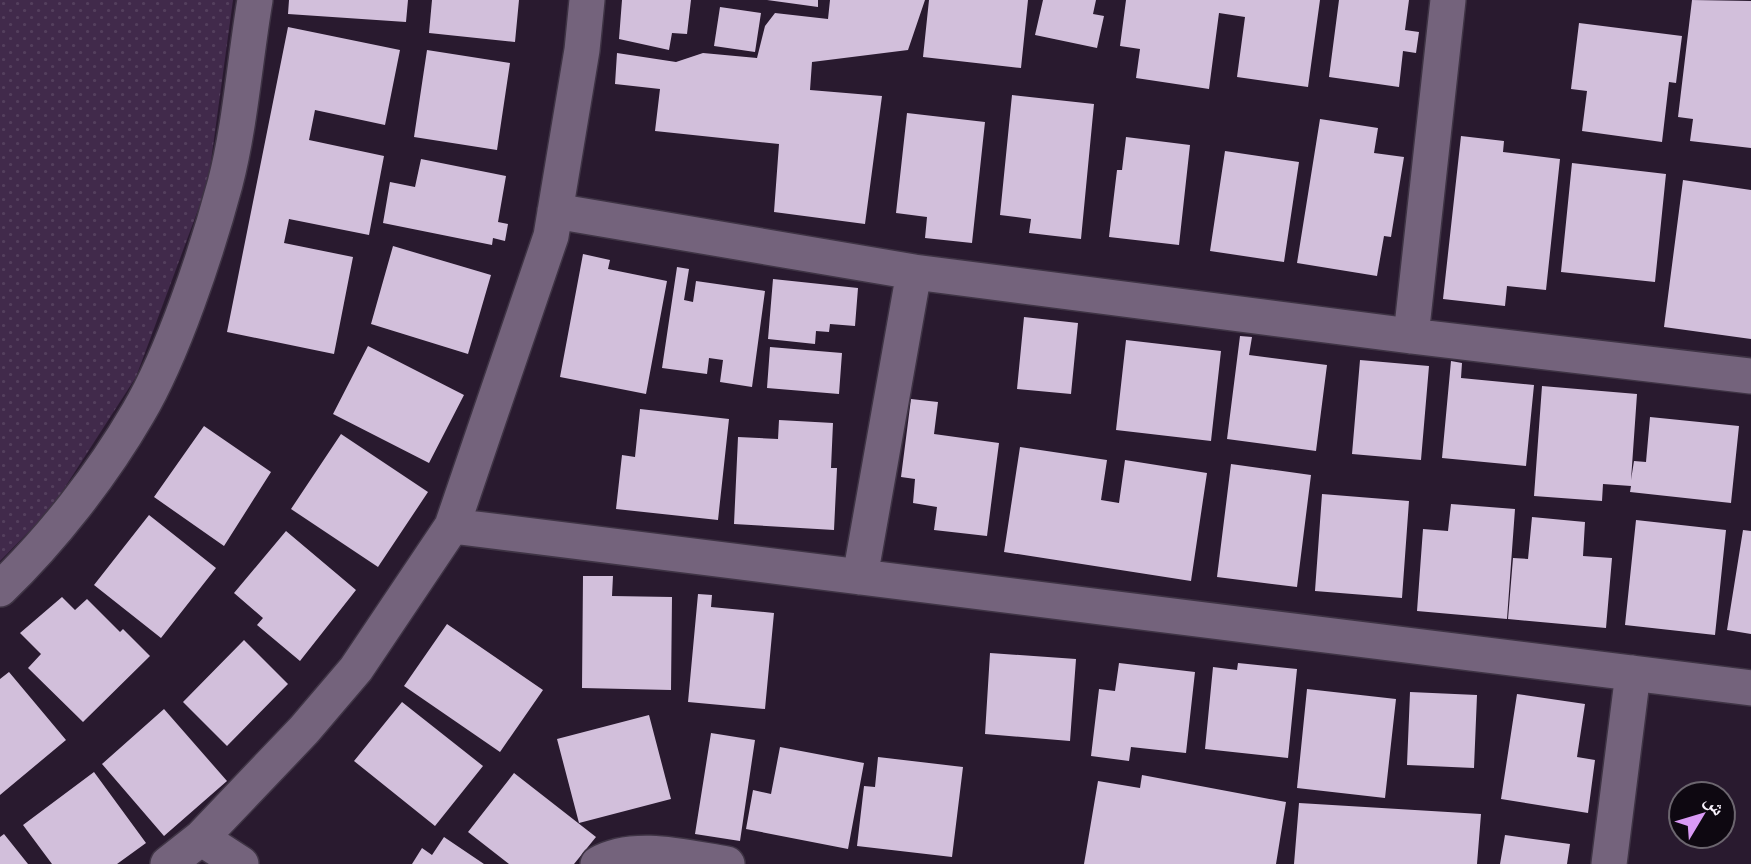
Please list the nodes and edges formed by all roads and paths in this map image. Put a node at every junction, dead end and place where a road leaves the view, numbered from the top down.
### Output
1 (255, 0) edge
2 (587, 0) edge
3 (1448, 0) edge
4 (555, 211) junction
5 (914, 271) junction
6 (1411, 336) junction
7 (1751, 376) edge
8 (452, 526) junction
9 (860, 577) junction
10 (0, 589) edge
11 (1633, 673) junction
12 (1751, 688) edge
13 (201, 838) junction
14 (169, 864) edge
15 (241, 864) edge
16 (598, 864) edge
17 (727, 864) edge
18 (1609, 864) edge

1 - 10 street
2 - 4 street
3 - 6 street
4 - 5 street
4 - 8 street
5 - 6 street
5 - 9 street
6 - 7 street
8 - 9 street
8 - 13 street
9 - 11 street
11 - 12 street
11 - 18 street
13 - 14 street
13 - 15 street
16 - 17 street

